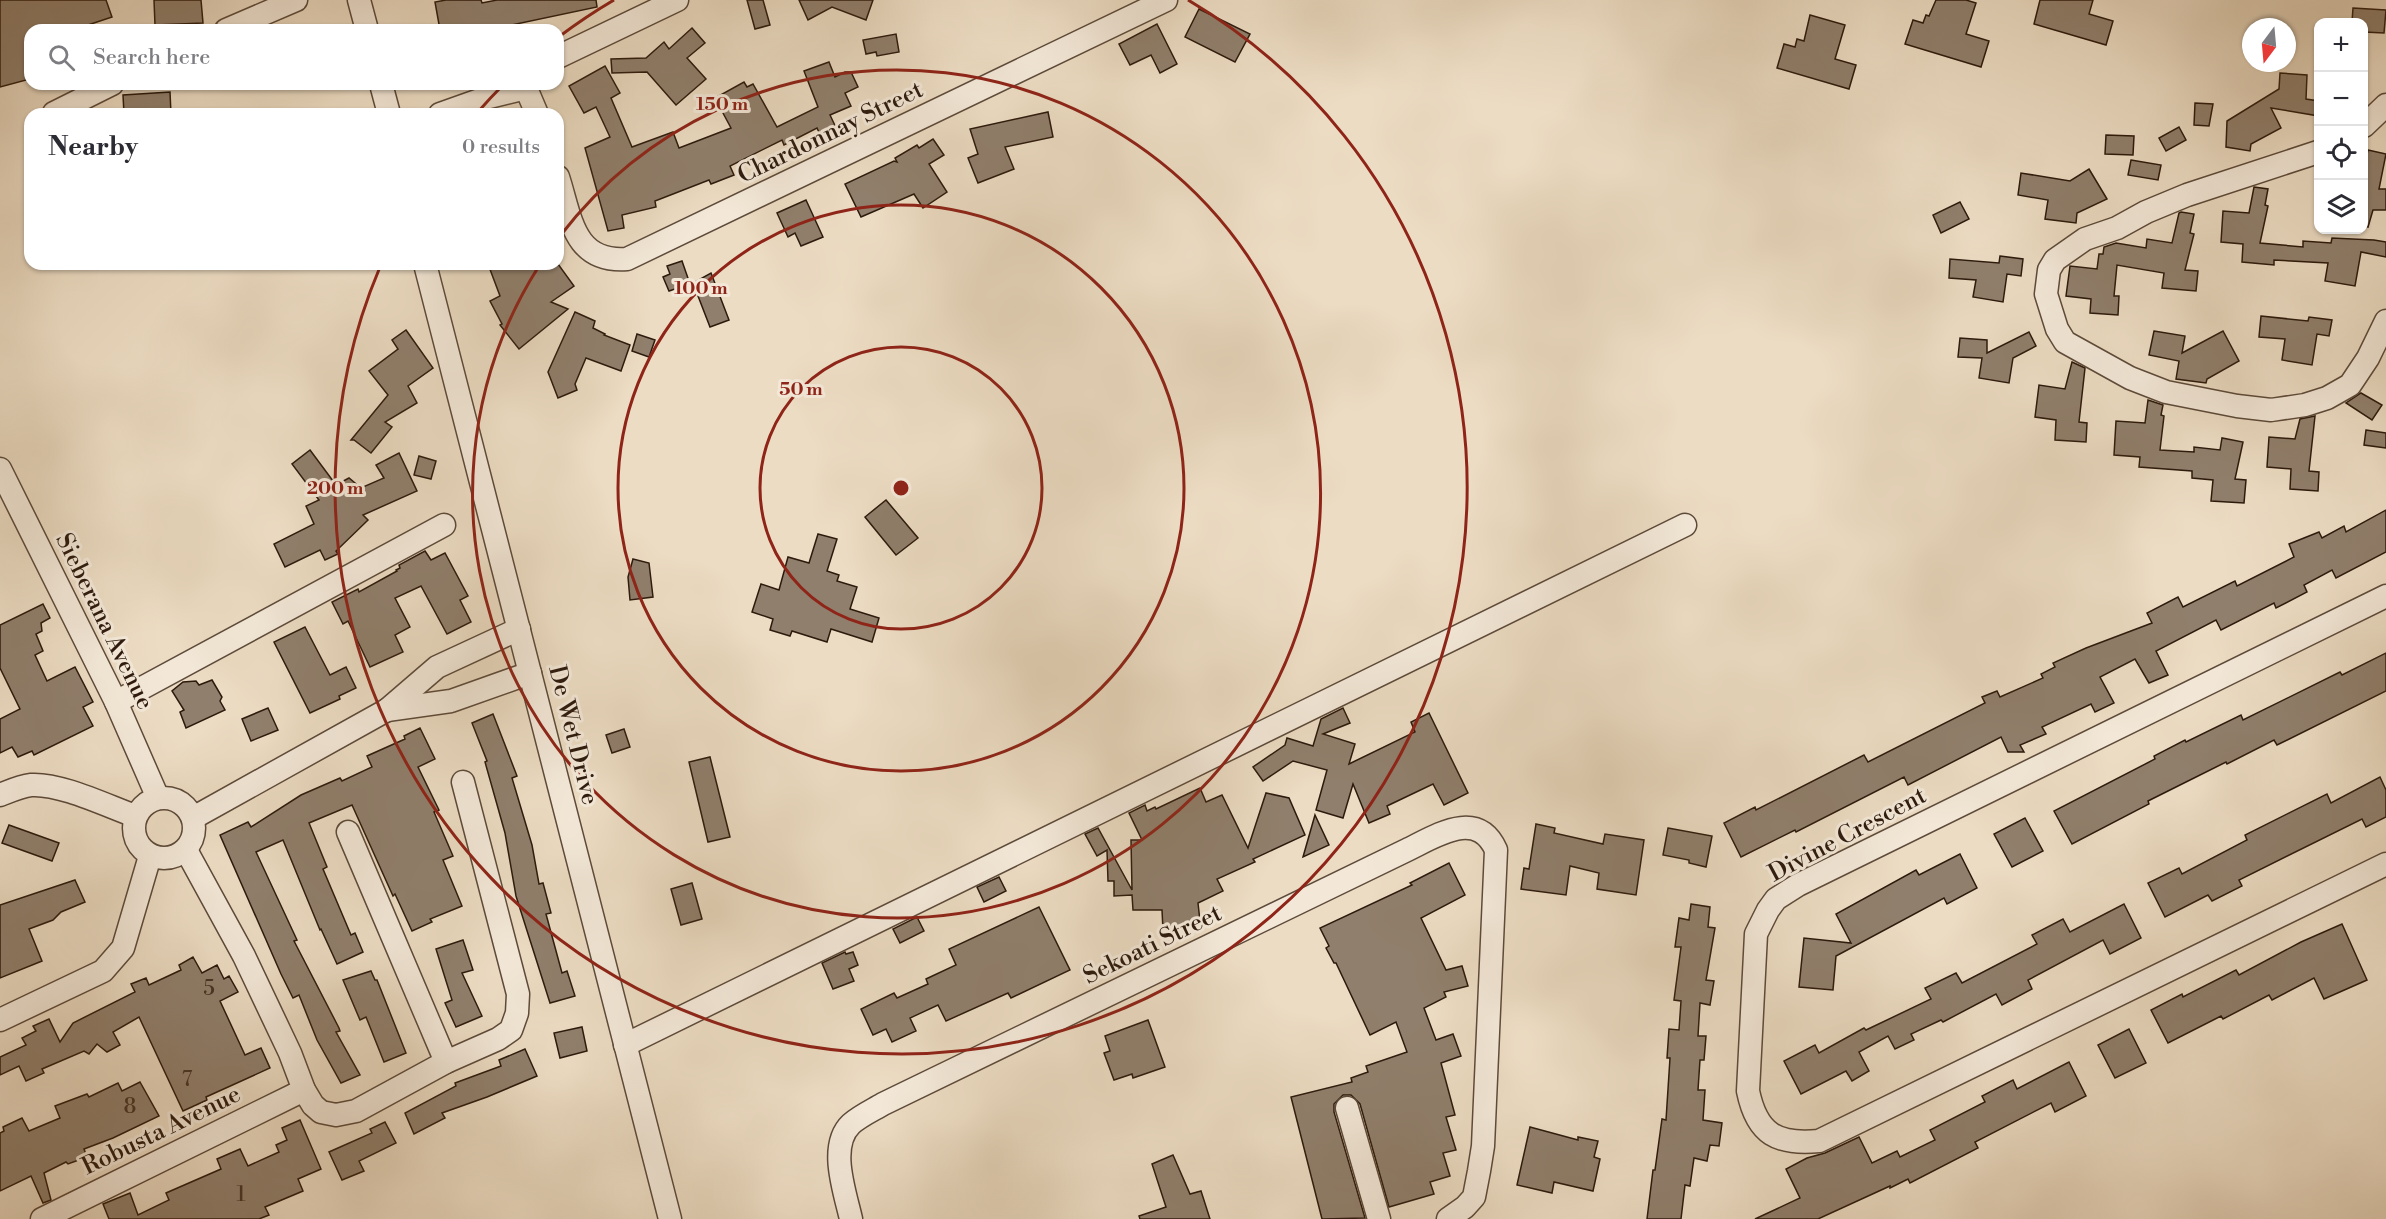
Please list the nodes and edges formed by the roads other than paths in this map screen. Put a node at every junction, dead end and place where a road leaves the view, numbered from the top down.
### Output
1 (296, 0) edge
2 (359, 0) edge
3 (677, 0) edge
4 (1166, 0) edge
5 (240, 24) edge
6 (365, 24) edge
7 (564, 54) edge
8 (100, 90) edge
9 (383, 90) edge
10 (513, 90) edge
11 (528, 90) edge
12 (2386, 105) edge
13 (66, 108) edge
14 (387, 108) edge
15 (457, 108) edge
16 (535, 108) edge
17 (2368, 122) edge
18 (2314, 154) edge
19 (564, 195) edge
20 (427, 270) edge
21 (2386, 321) edge
22 (0, 469) edge
23 (444, 525) dead end
24 (1685, 525) dead end
25 (2386, 596) edge
26 (519, 629) junction
27 (530, 673) junction
28 (116, 702) junction
29 (387, 710) junction
30 (463, 782) dead end
31 (0, 795) edge
32 (158, 798) junction
33 (135, 816) junction
34 (193, 818) junction
35 (348, 832) dead end
36 (186, 850) junction
37 (150, 855) junction
38 (2386, 864) edge
39 (0, 1020) edge
40 (625, 1045) junction
41 (446, 1062) junction
42 (304, 1090) junction
43 (1347, 1108) dead end
44 (42, 1219) edge
45 (670, 1219) edge
46 (851, 1219) edge
47 (1379, 1219) edge
48 (1448, 1219) edge

1 - 5 street
2 - 6 street
3 - 7 street
4 - 19 street, Chardonnay Street
8 - 13 street
9 - 14 street
10 - 15 street
11 - 16 street
12 - 17 street
18 - 21 street
20 - 26 street, De Wet Drive
22 - 28 street, Sieberana Avenue
23 - 28 street
24 - 40 street
25 - 38 street, Divine Crescent
26 - 27 street, De Wet Drive
26 - 29 street
27 - 29 street
27 - 40 street, De Wet Drive
28 - 32 street, Sieberana Avenue
29 - 34 street
30 - 41 street
31 - 33 street
32 - 33 street
32 - 34 street
33 - 37 street
34 - 36 street
35 - 41 street
36 - 37 street
36 - 42 street
37 - 39 street
40 - 45 street, De Wet Drive
41 - 42 street
42 - 44 street, Robusta Avenue
43 - 47 street
46 - 48 street, Sekoati Street

